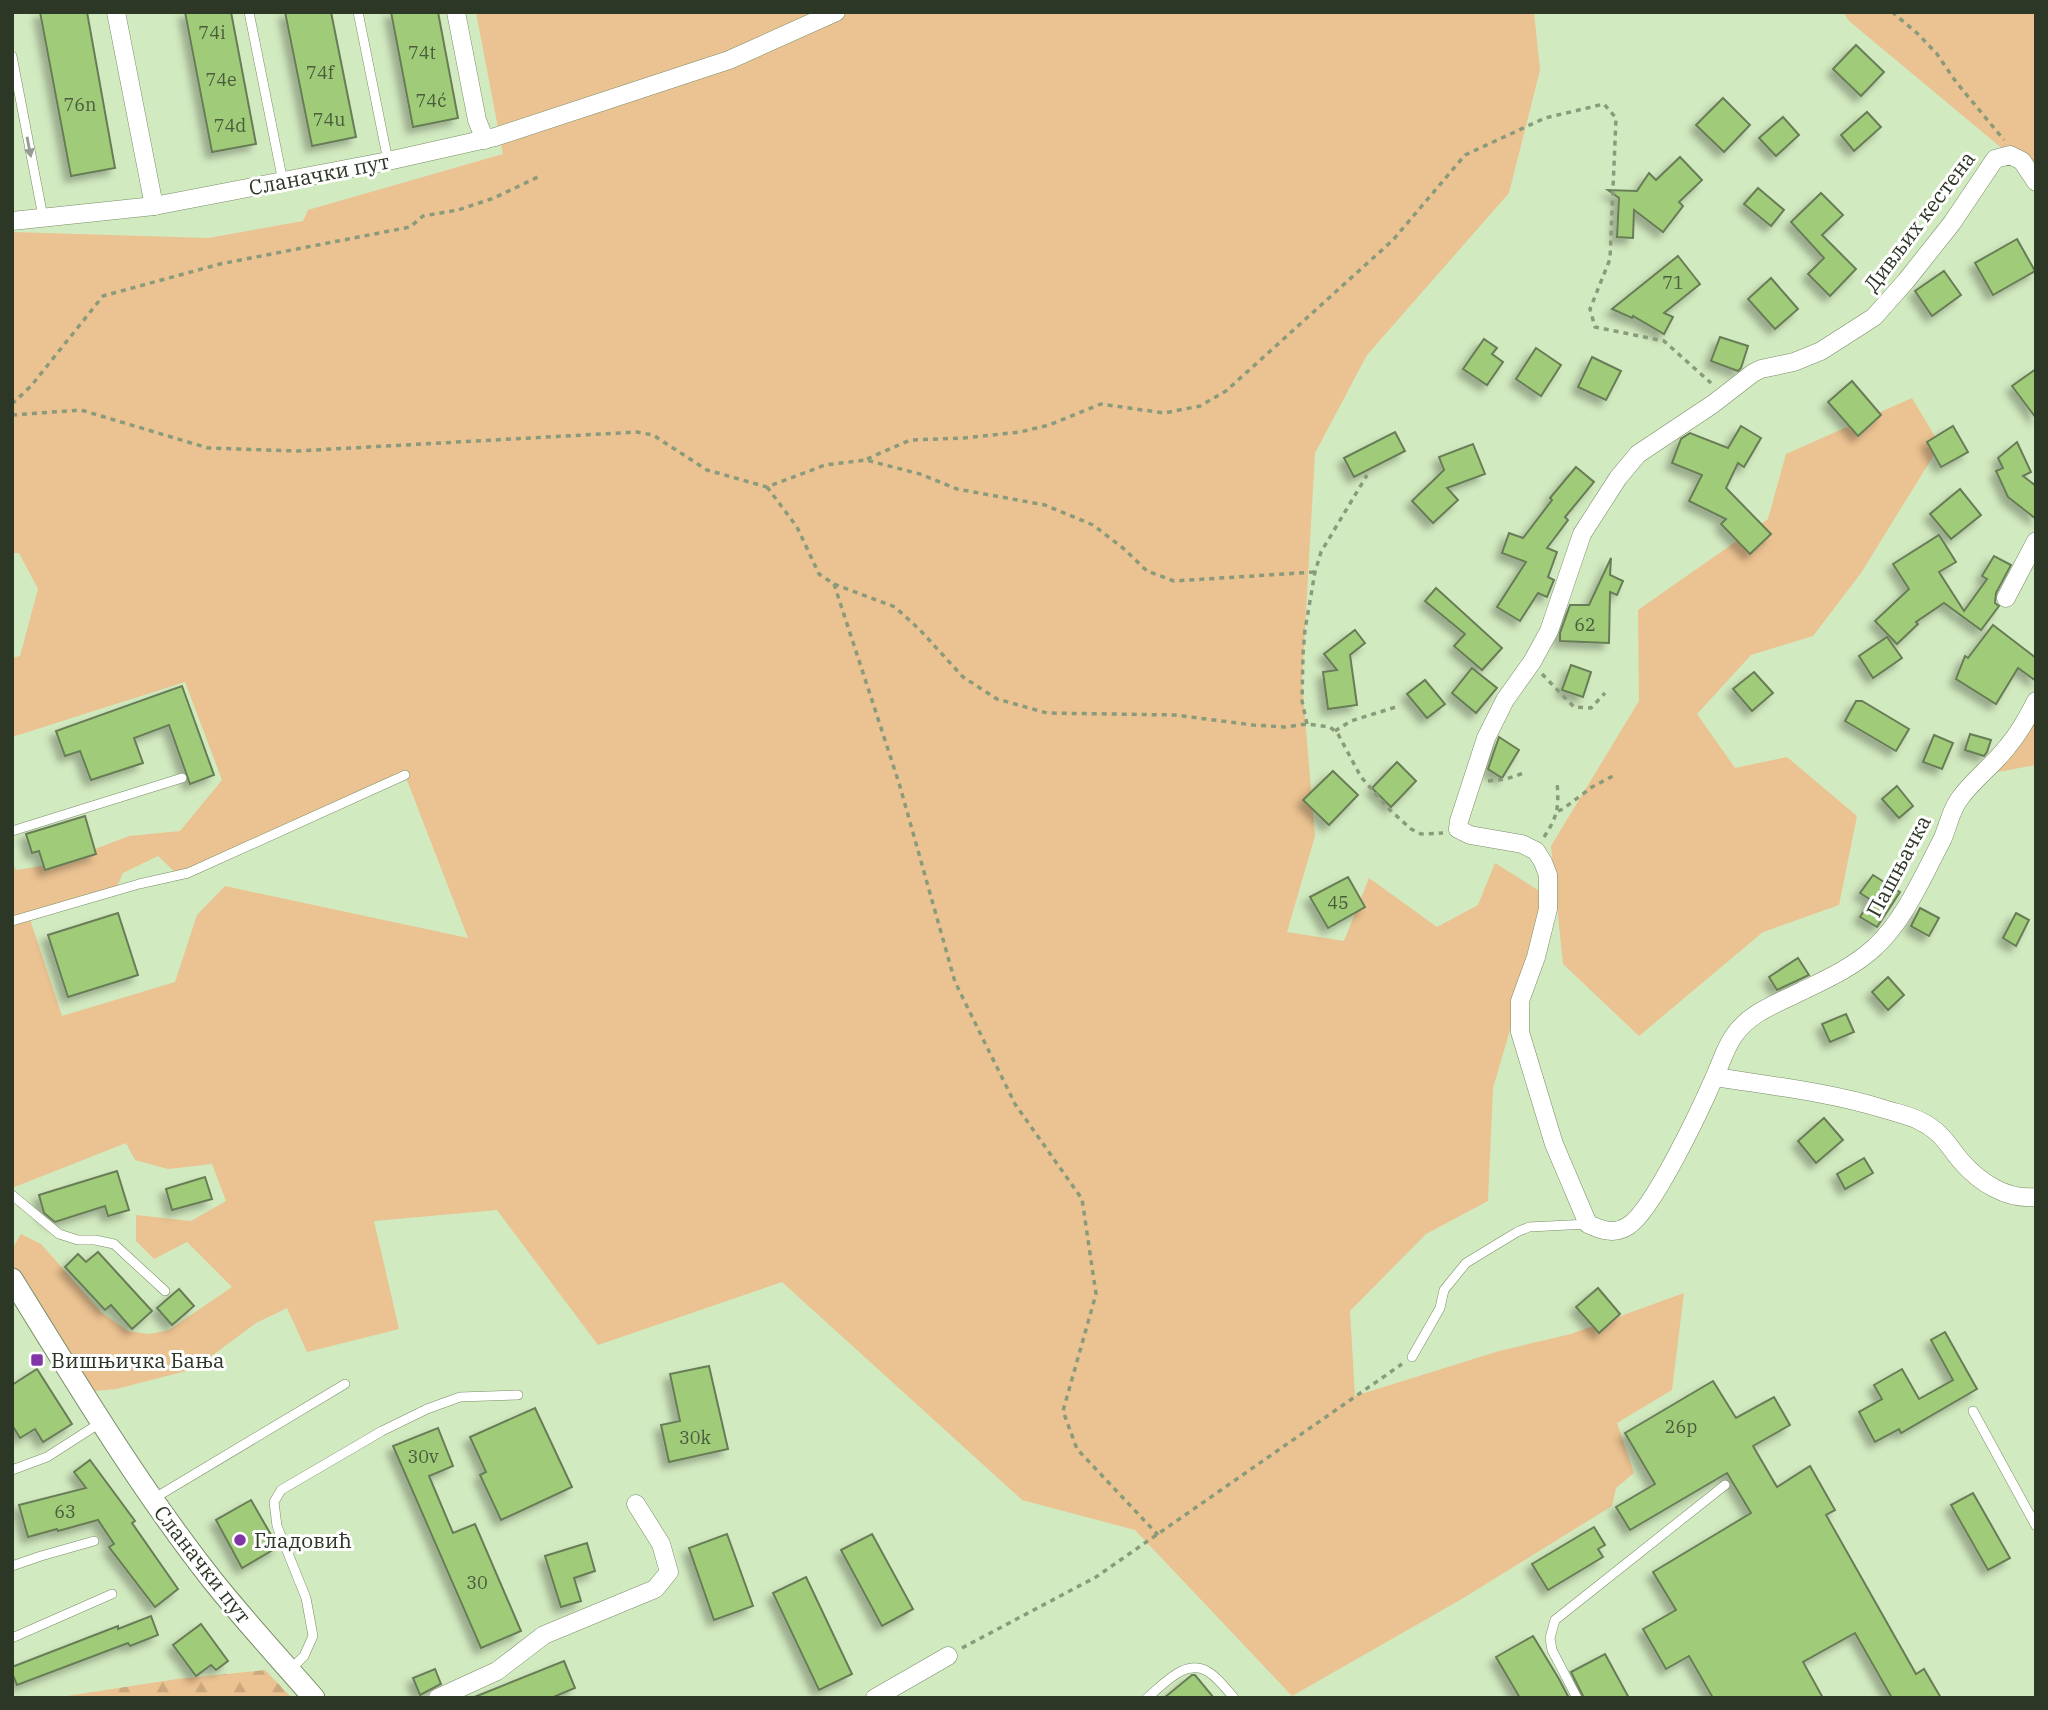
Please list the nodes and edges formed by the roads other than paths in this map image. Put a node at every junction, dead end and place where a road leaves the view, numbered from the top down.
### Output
1 (116, 12) edge
2 (249, 12) edge
3 (358, 12) edge
4 (456, 12) edge
5 (836, 12) edge
6 (12, 56) edge
7 (490, 138) junction
8 (388, 161) junction
9 (283, 182) junction
10 (2036, 182) edge
11 (153, 206) junction
12 (43, 217) junction
13 (12, 221) edge
14 (2034, 548) edge
15 (2006, 598) dead end
16 (2036, 701) edge
17 (405, 775) dead end
18 (182, 778) dead end
19 (12, 831) edge
20 (12, 921) edge
21 (1715, 1077) junction
22 (12, 1195) edge
23 (2036, 1197) edge
24 (1588, 1224) junction
25 (13, 1281) edge
26 (165, 1291) dead end
27 (1412, 1357) road end
28 (345, 1384) dead end
29 (518, 1395) dead end
30 (1973, 1410) dead end
31 (102, 1422) junction
32 (12, 1470) edge
33 (1725, 1485) dead end
34 (153, 1499) junction
35 (636, 1504) dead end
36 (2036, 1526) edge
37 (94, 1541) dead end
38 (12, 1566) edge
39 (112, 1594) dead end
40 (12, 1638) edge
41 (947, 1656) road end
42 (290, 1671) junction
43 (314, 1698) edge
44 (438, 1698) edge
45 (875, 1698) edge
46 (1147, 1698) edge
47 (1234, 1698) edge
48 (1577, 1698) edge

1 - 11 street
2 - 9 lane
3 - 8 lane
4 - 7 street
5 - 7 street, Сланачки пут
6 -> 12 lane
7 - 8 street, Сланачки пут
8 - 9 street, Сланачки пут
9 - 11 street, Сланачки пут
10 - 24 street, Дивљих кестена
11 - 12 street, Сланачки пут
12 - 13 street, Сланачки пут
14 - 15 street
16 - 21 street, Пашњачка
17 - 20 lane
18 - 19 lane
21 - 23 street
21 - 24 street
22 - 26 lane
24 - 27 lane
25 - 31 street, Сланачки пут
28 - 34 lane
29 - 42 lane
30 - 36 lane
31 - 32 lane
31 - 34 street, Сланачки пут
33 - 48 lane
34 - 42 street, Сланачки пут
35 - 44 street
37 - 38 lane
39 - 40 lane
41 - 45 street
42 - 43 street, Сланачки пут
46 - 47 lane

